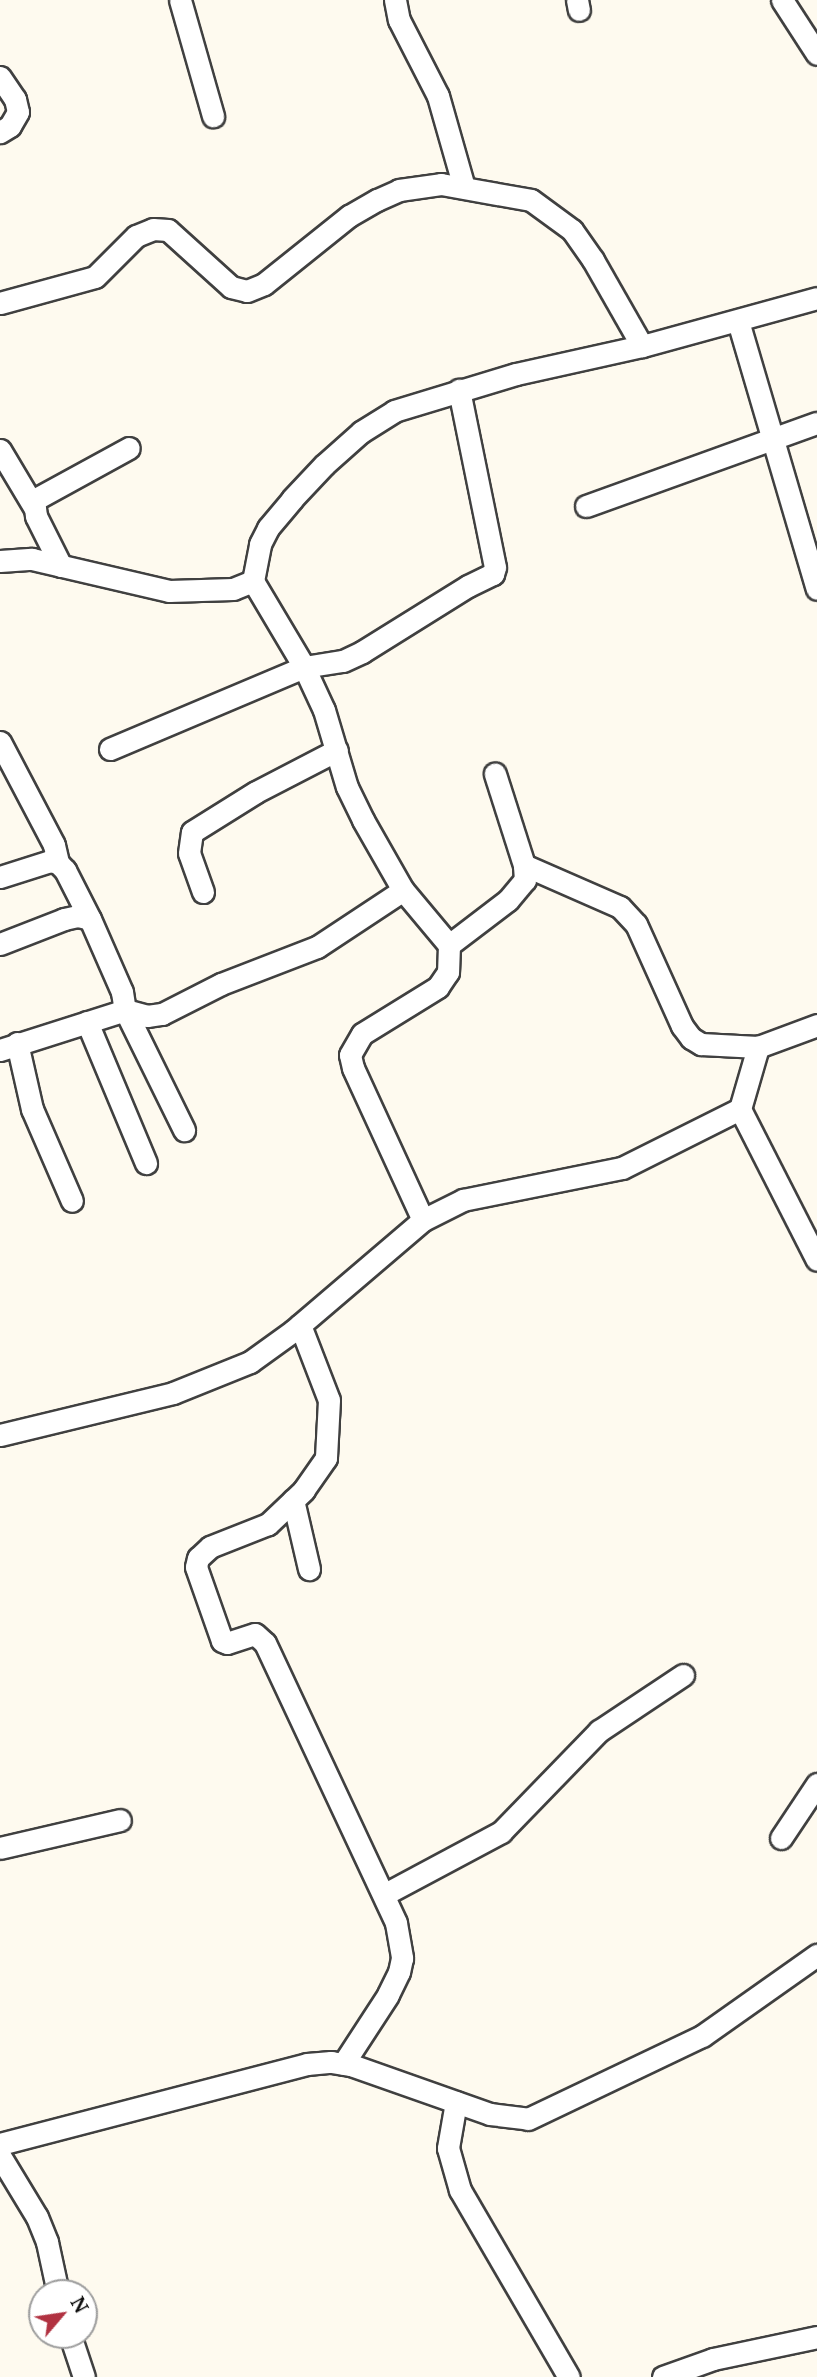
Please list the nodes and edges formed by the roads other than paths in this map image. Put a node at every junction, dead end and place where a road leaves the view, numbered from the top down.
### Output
1 (180, 0) edge
2 (395, 0) edge
3 (782, 0) edge
4 (817, 54) edge
5 (0, 77) edge
6 (213, 116) dead end
7 (0, 132) edge
8 (464, 187) junction
9 (817, 298) edge
10 (0, 303) edge
11 (738, 321) junction
12 (642, 346) junction
13 (459, 390) junction
14 (817, 423) edge
15 (773, 439) junction
16 (129, 448) dead end
17 (0, 450) edge
18 (586, 506) dead end
19 (34, 507) junction
20 (0, 561) edge
21 (61, 566) junction
22 (253, 581) junction
23 (817, 589) edge
24 (304, 667) junction
25 (0, 741) edge
26 (110, 749) dead end
27 (337, 750) junction
28 (495, 774) dead end
29 (58, 863) junction
30 (524, 865) junction
31 (0, 877) edge
32 (403, 890) junction
33 (203, 892) dead end
34 (90, 919) junction
35 (0, 944) edge
36 (449, 945) junction
37 (125, 1010) junction
38 (87, 1022) junction
39 (817, 1026) edge
40 (9, 1046) edge
41 (758, 1047) junction
42 (740, 1109) junction
43 (184, 1130) dead end
44 (146, 1163) dead end
45 (72, 1201) dead end
46 (424, 1220) junction
47 (817, 1261) edge
48 (300, 1325) junction
49 (0, 1435) edge
50 (293, 1500) junction
51 (309, 1569) dead end
52 (683, 1675) dead end
53 (817, 1783) edge
54 (120, 1819) dead end
55 (781, 1838) dead end
56 (0, 1848) edge
57 (385, 1894) junction
58 (817, 1955) edge
59 (343, 2064) junction
60 (456, 2102) junction
61 (0, 2144) edge
62 (0, 2156) edge
63 (55, 2279) edge
64 (817, 2337) edge
65 (75, 2349) edge
66 (85, 2377) edge
67 (569, 2377) edge
68 (663, 2377) edge

1 - 6 street
2 - 8 street
3 - 4 street
5 - 7 street
8 - 10 street
8 - 12 street
9 - 11 street
11 - 12 street
11 - 15 street
12 - 13 street
13 - 22 street
13 - 24 street
14 - 15 street
15 - 18 street
15 - 23 street
16 - 19 street
17 - 19 street
19 - 21 street
20 - 21 street
21 - 22 street
22 - 24 street
24 - 26 street
24 - 27 street
25 - 29 street
27 - 32 street
27 - 33 street
28 - 30 street
29 - 31 street
29 - 34 street
30 - 36 street
30 - 41 street
32 - 36 street
32 - 37 street
34 - 35 street
34 - 37 street
36 - 46 street
37 - 38 street
37 - 43 street
38 - 40 street
38 - 44 street
39 - 41 street
40 - 45 street
41 - 42 street
42 - 46 street
42 - 47 street
46 - 48 street
48 - 49 street
48 - 50 street
50 - 51 street
50 - 57 street
52 - 57 street
53 - 55 street
54 - 56 street
57 - 59 street
58 - 60 street
59 - 60 street
59 - 61 street
60 - 67 street
62 - 63 street
64 - 68 street
65 - 66 street

